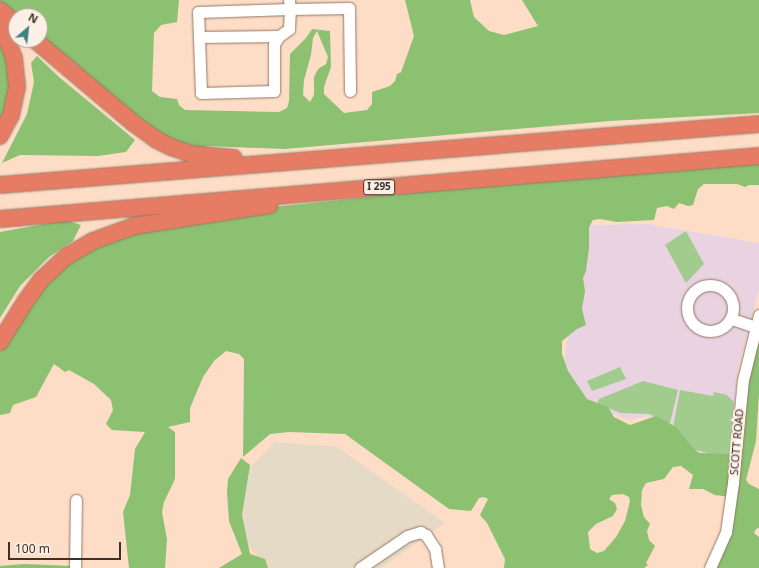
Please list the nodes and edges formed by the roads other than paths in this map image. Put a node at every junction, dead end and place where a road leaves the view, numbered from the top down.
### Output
1 (290, 5) edge
2 (0, 10) edge
3 (8, 17) edge
4 (0, 28) edge
5 (279, 36) junction
6 (199, 37) junction
7 (45, 48) edge
8 (350, 91) dead end
9 (759, 124) edge
10 (0, 136) edge
11 (759, 156) edge
12 (308, 161) junction
13 (0, 185) edge
14 (354, 189) junction
15 (0, 219) edge
16 (759, 315) edge
17 (732, 319) junction
18 (755, 327) junction
19 (0, 342) edge
20 (76, 500) dead end
21 (435, 566) edge
22 (75, 568) edge
23 (360, 568) edge
24 (710, 568) edge

1 - 5 street
1 - 6 street
1 - 8 street
2 - 3 highway
4 - 10 highway
5 - 6 street
5 - 6 street
7 - 12 highway
9 - 12 highway
11 - 14 highway, I 295
12 - 13 highway
14 - 15 highway, I 295
14 - 19 highway
16 - 18 street, SCOTT ROAD
17 - 17 street
17 - 18 street
18 - 24 street, SCOTT ROAD
20 - 22 street
21 - 23 street

